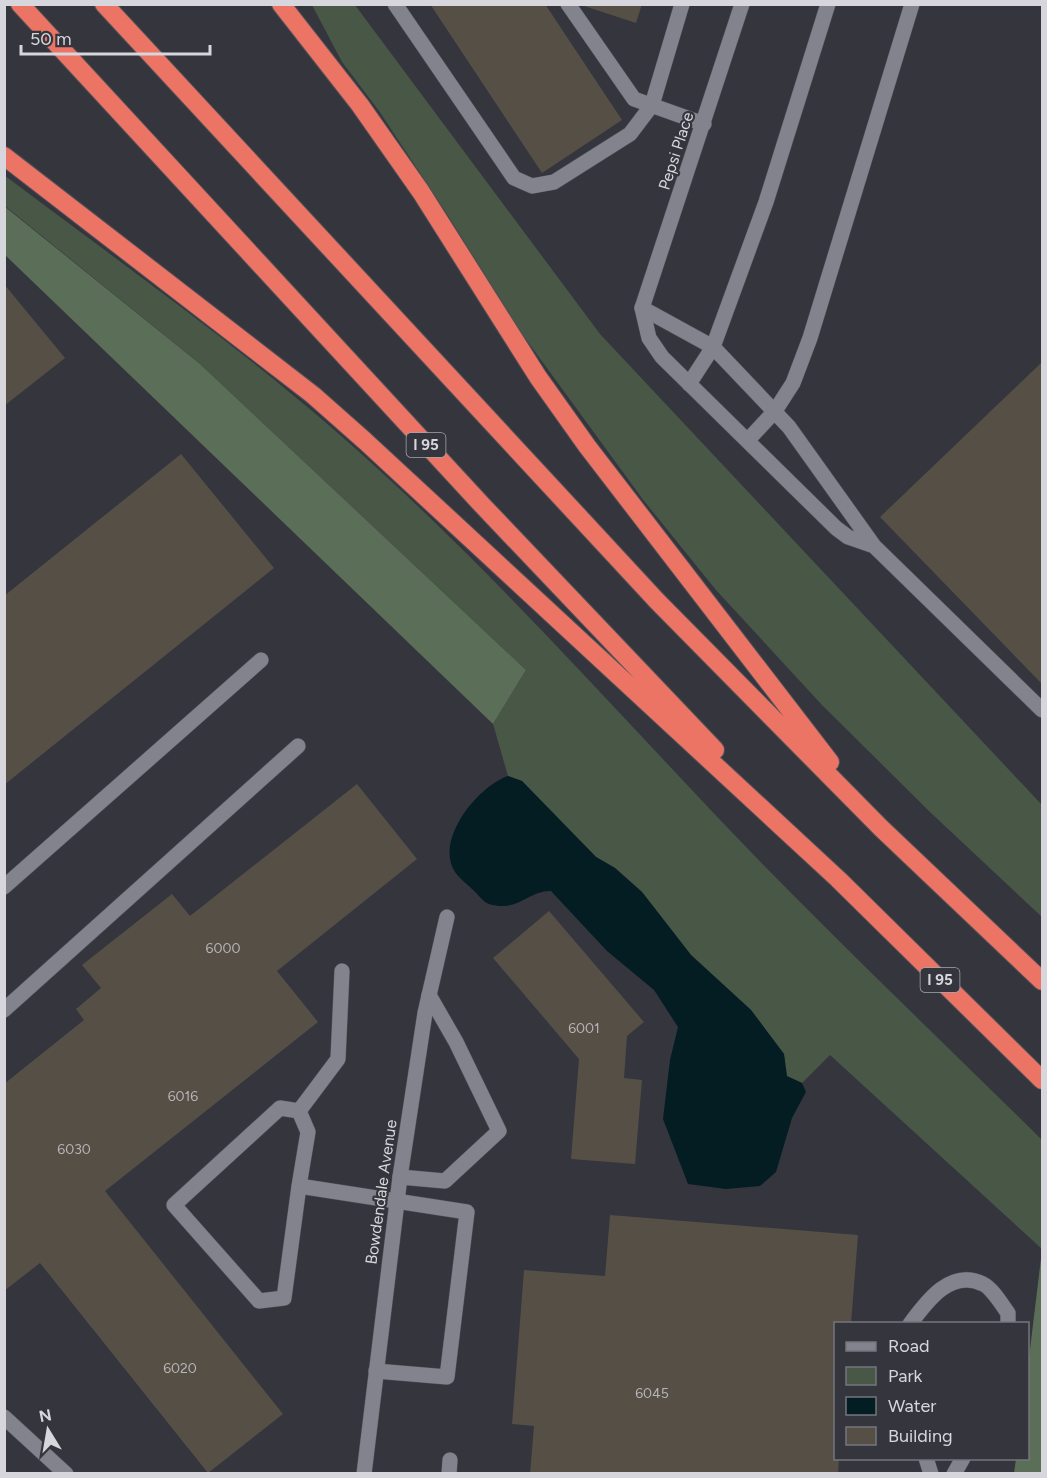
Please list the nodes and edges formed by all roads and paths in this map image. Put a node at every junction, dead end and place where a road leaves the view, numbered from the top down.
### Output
1 (20, 4) edge
2 (104, 4) edge
3 (281, 4) edge
4 (395, 4) edge
5 (568, 4) edge
6 (682, 4) edge
7 (742, 4) edge
8 (828, 4) edge
9 (912, 4) edge
10 (651, 105) junction
11 (704, 124) junction
12 (4, 156) edge
13 (642, 308) junction
14 (713, 347) junction
15 (689, 384) junction
16 (775, 411) junction
17 (748, 440) junction
18 (874, 546) junction
19 (261, 660) dead end
20 (1042, 710) edge
21 (298, 746) dead end
22 (881, 828) junction
23 (838, 879) junction
24 (4, 887) edge
25 (447, 917) dead end
26 (342, 971) dead end
27 (1042, 981) edge
28 (429, 995) junction
29 (4, 1010) edge
30 (1042, 1080) edge
31 (299, 1111) junction
32 (400, 1177) junction
33 (299, 1186) junction
34 (398, 1200) junction
35 (911, 1322) edge
36 (1008, 1322) edge
37 (376, 1371) junction
38 (4, 1417) edge
39 (962, 1460) edge
40 (66, 1473) edge
41 (364, 1473) edge
42 (954, 1473) edge

1 - 23 highway, I 95
2 - 22 highway
3 - 22 highway
4 - 10 street
5 - 10 street
6 - 10 street
7 - 11 street, Pepsi Place
8 - 14 street
9 - 16 street
10 - 11 street
11 - 13 street, Pepsi Place
12 - 23 highway
13 - 14 street
13 - 15 street
14 - 15 street
14 - 16 street
15 - 17 street
16 - 17 street
16 - 18 street
17 - 18 street
18 - 20 street
19 - 24 street
21 - 29 street
22 - 27 highway
23 - 30 highway, I 95
25 - 28 street, Bowdendale Avenue
26 - 31 street
28 - 32 street, Bowdendale Avenue
28 - 32 street
31 - 33 street
31 - 33 street
32 - 34 street, Bowdendale Avenue
33 - 34 street
34 - 37 street, Bowdendale Avenue
34 - 37 street
35 - 36 street
37 - 41 street, Bowdendale Avenue
38 - 40 street
39 - 42 street

